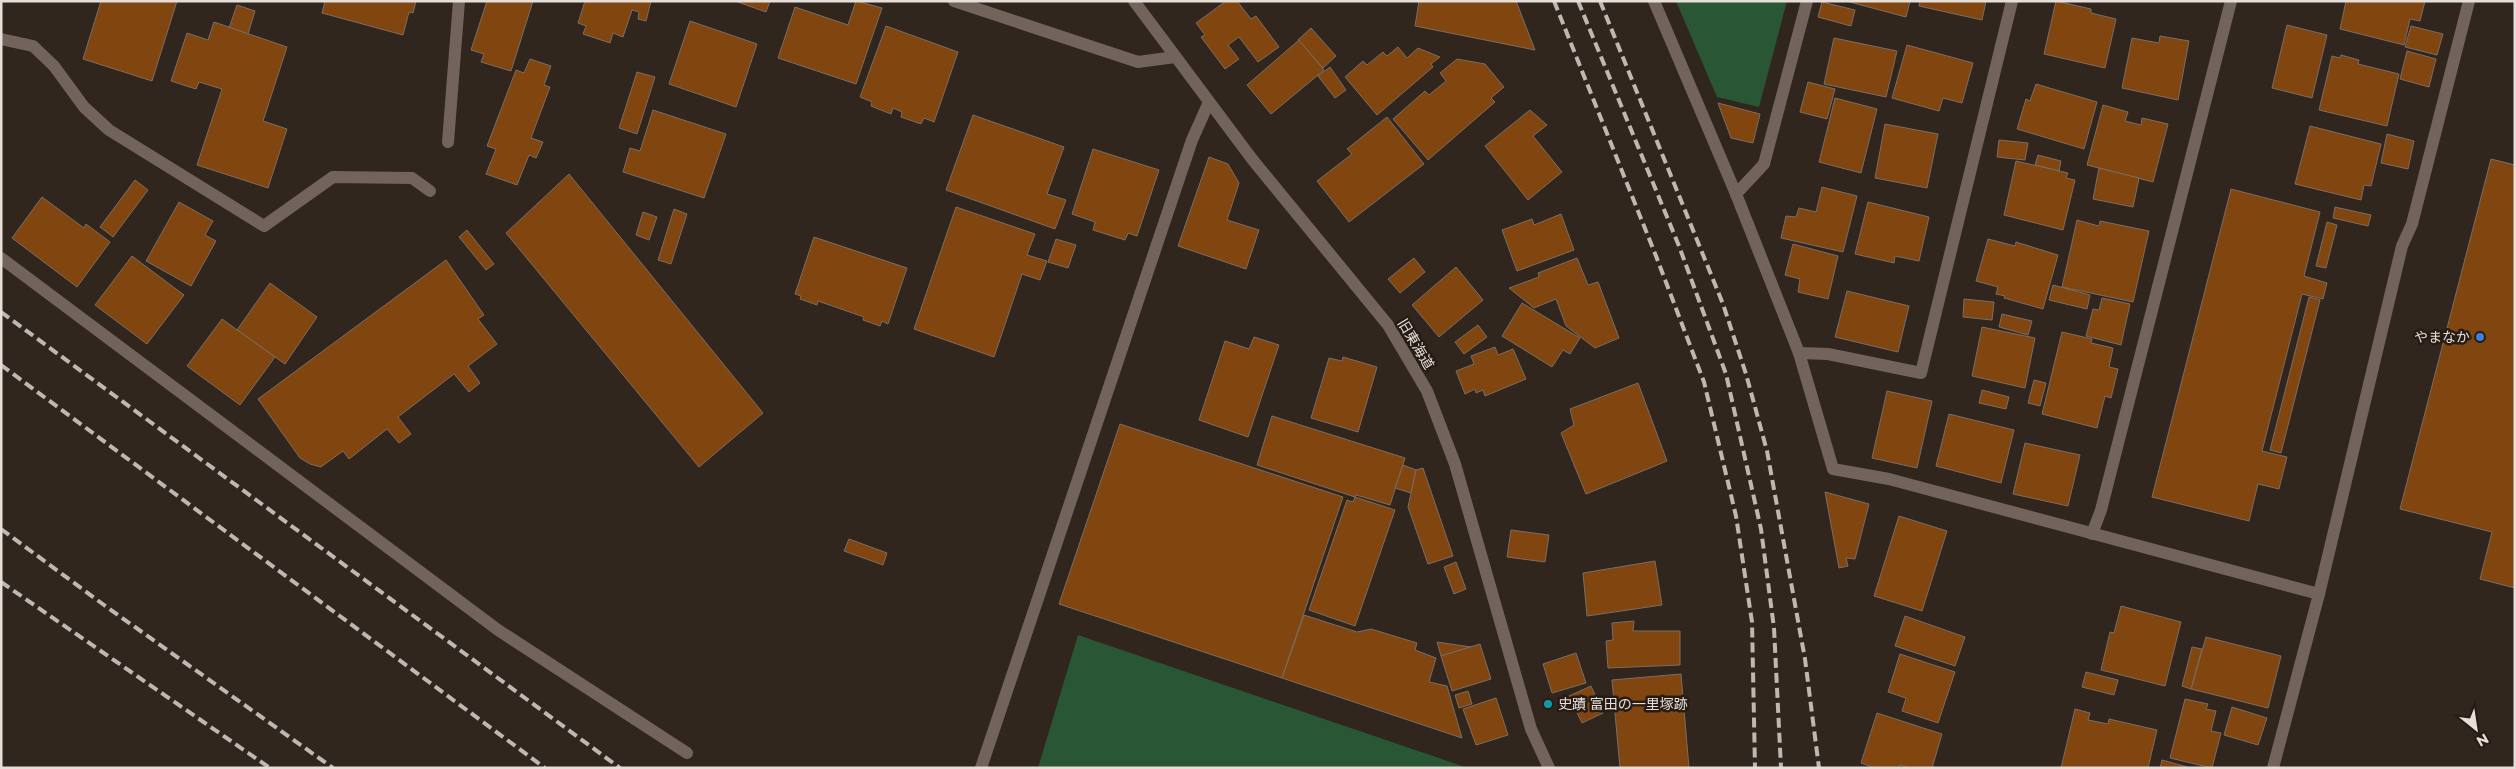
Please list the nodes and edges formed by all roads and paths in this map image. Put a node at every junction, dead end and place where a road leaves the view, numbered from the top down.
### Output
1 (459, 1) edge
2 (954, 1) edge
3 (1134, 1) edge
4 (1654, 1) edge
5 (1807, 1) edge
6 (2012, 1) edge
7 (2231, 1) edge
8 (2469, 1) edge
9 (1, 39) edge
10 (1176, 57) junction
11 (1209, 102) junction
12 (448, 142) dead end
13 (430, 191) dead end
14 (1736, 194) junction
15 (1, 258) edge
16 (1799, 353) junction
17 (2092, 534) junction
18 (2319, 594) junction
19 (687, 753) dead end
20 (981, 768) edge
21 (1549, 768) edge
22 (2273, 768) edge

1 - 12 street
2 - 10 street
3 - 10 street, 旧東海道
4 - 14 street
5 - 14 street
6 - 16 street
7 - 17 street
8 - 18 street
9 - 13 street
10 - 11 street, 旧東海道
11 - 20 street
11 - 21 street, 旧東海道
14 - 16 street
15 - 19 street
16 - 17 street
17 - 18 street
18 - 22 street

